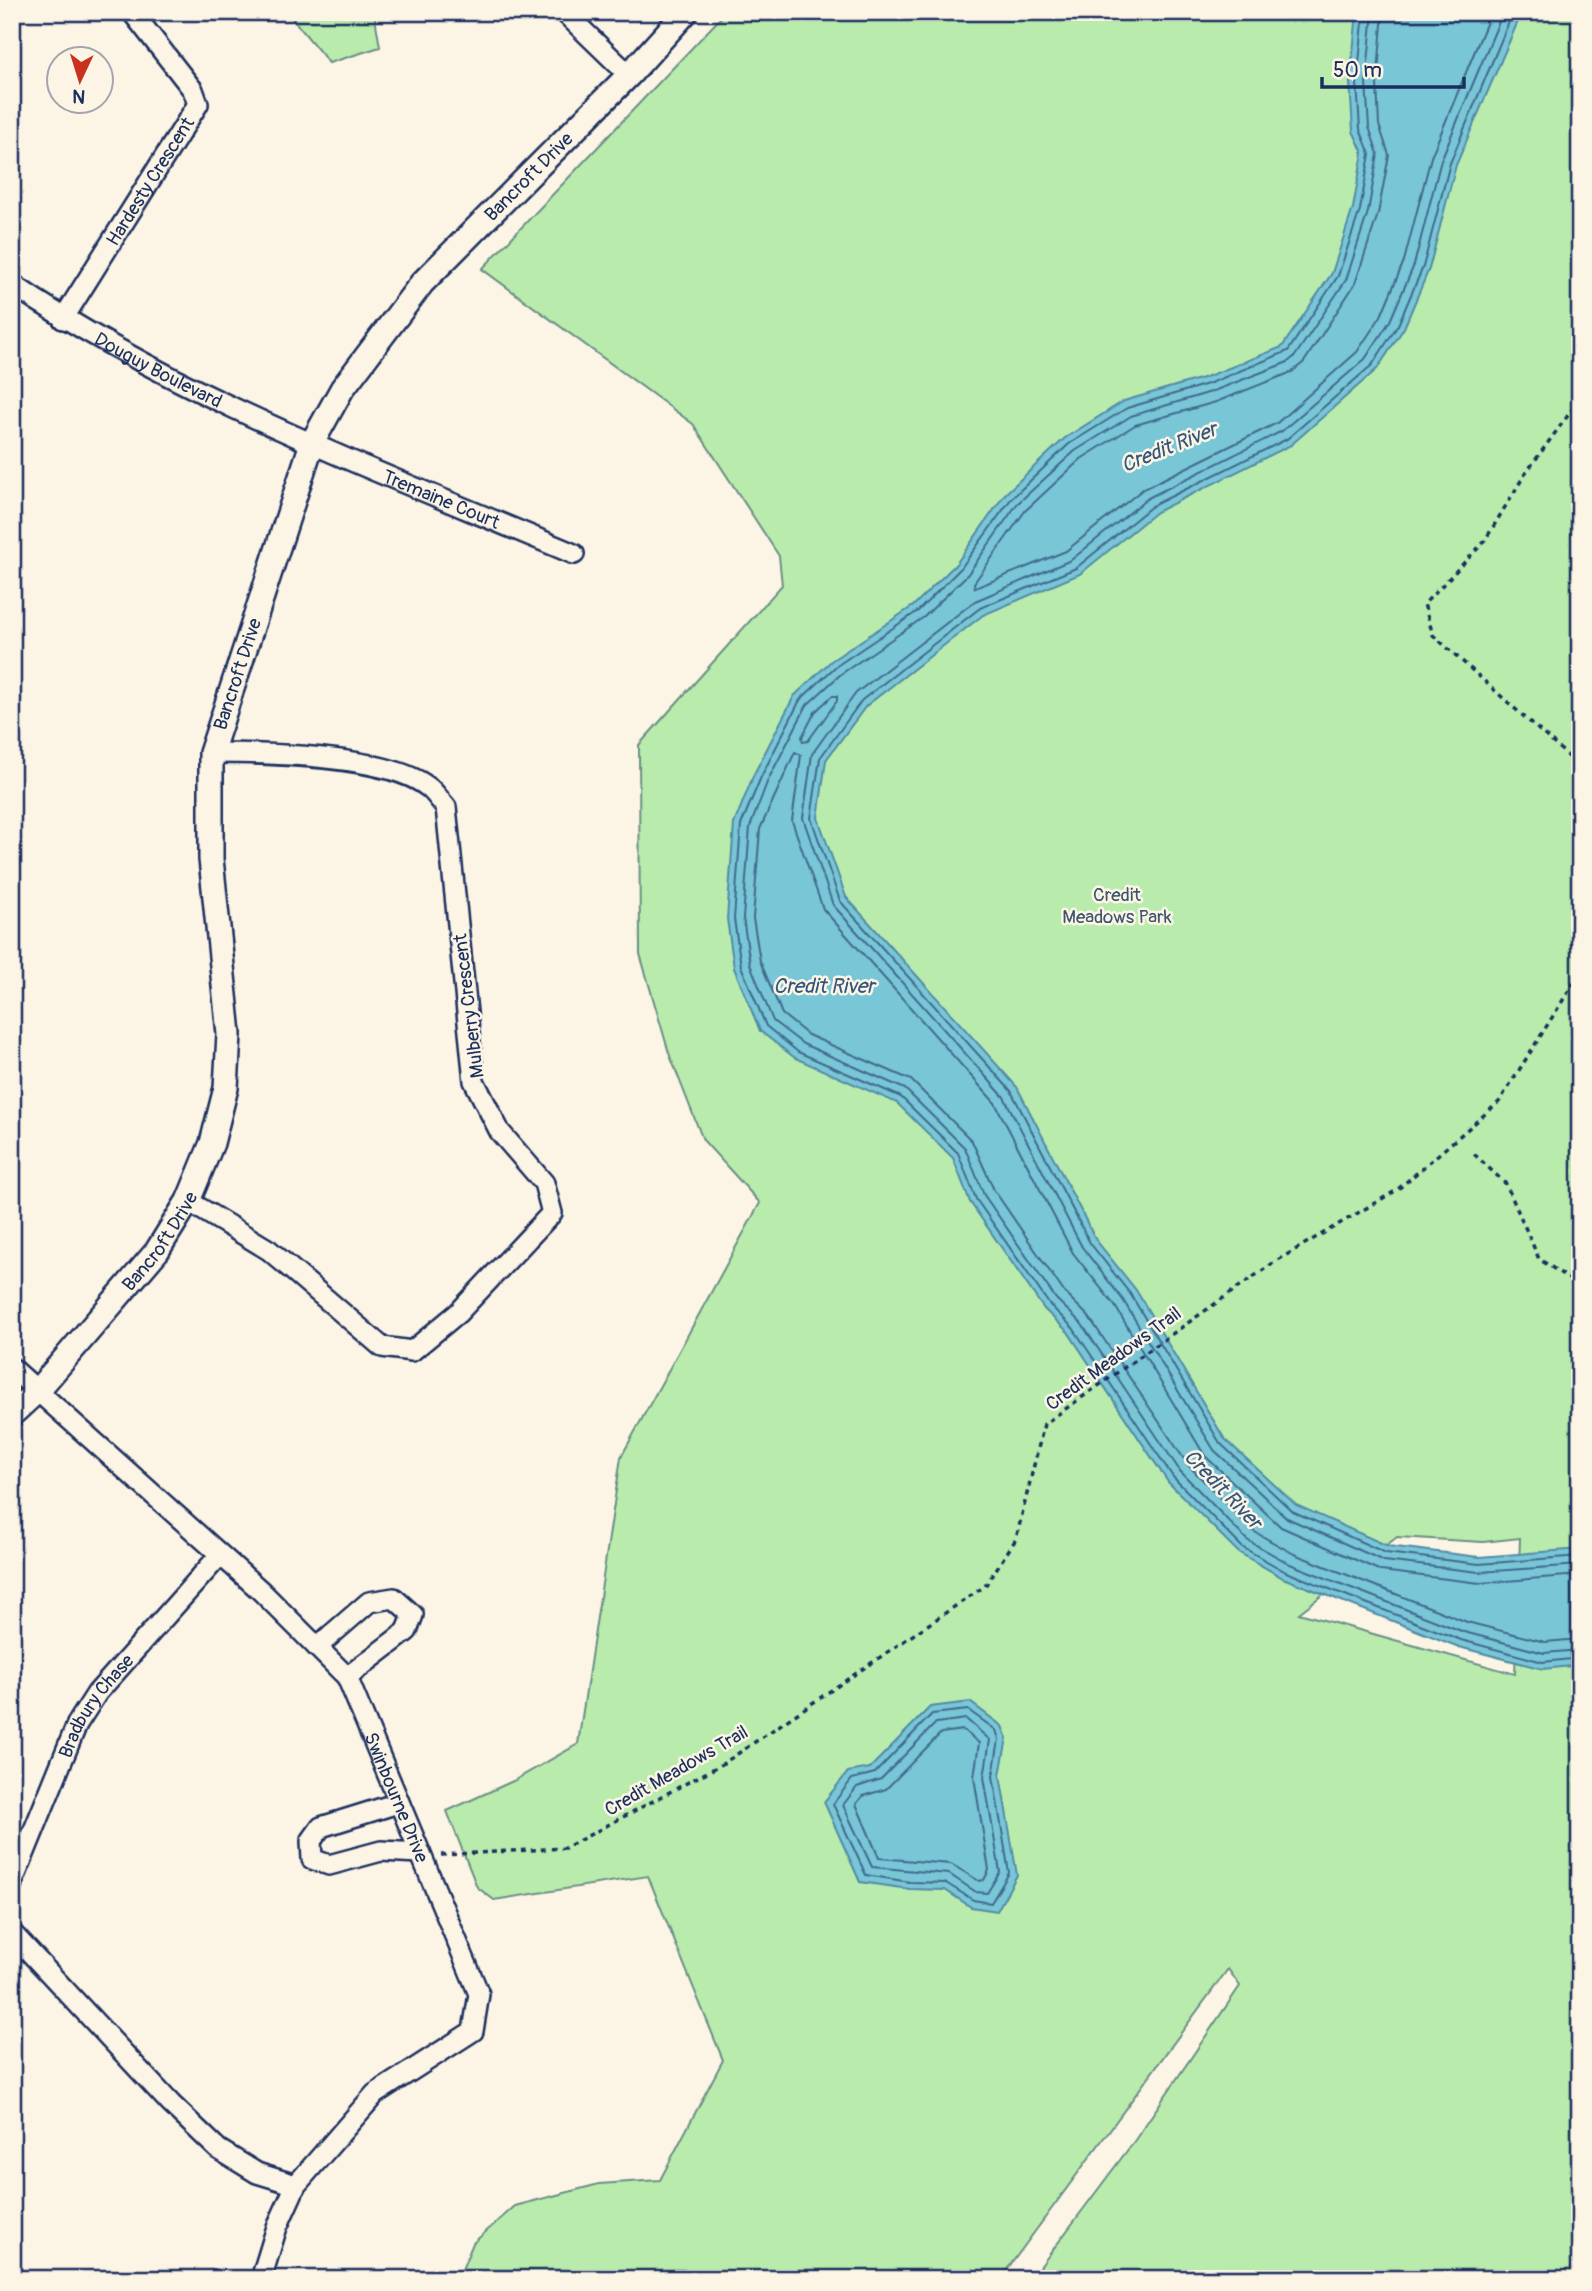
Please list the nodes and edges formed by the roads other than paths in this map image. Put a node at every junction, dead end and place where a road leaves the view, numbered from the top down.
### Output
1 (132, 12) edge
2 (564, 12) edge
3 (686, 12) edge
4 (629, 75) junction
5 (12, 284) edge
6 (63, 319) junction
7 (312, 443) junction
8 (574, 554) dead end
9 (211, 753) junction
10 (188, 1201) junction
11 (12, 1368) edge
12 (37, 1390) junction
13 (12, 1415) edge
14 (220, 1555) junction
15 (317, 1647) junction
16 (347, 1676) junction
17 (398, 1802) junction
18 (420, 1853) junction
19 (12, 1884) edge
20 (12, 1933) edge
21 (296, 2185) junction
22 (261, 2279) edge

1 - 6 street, Hardesty Crescent
2 - 4 street
3 - 4 street, Bancroft Drive
4 - 7 street, Bancroft Drive
5 - 6 street, Douguy Boulevard
6 - 7 street, Douguy Boulevard
7 - 8 street, Tremaine Court
7 - 9 street, Bancroft Drive
9 - 10 street, Bancroft Drive
9 - 10 street, Mulberry Crescent
10 - 12 street, Bancroft Drive
11 - 12 street, Swinbourne Drive
12 - 13 street, Bancroft Drive
12 - 14 street, Swinbourne Drive
14 - 15 street, Swinbourne Drive
14 - 19 street, Bradbury Chase
15 - 16 street, Swinbourne Drive
15 - 16 street
16 - 17 street, Swinbourne Drive
17 - 18 street, Swinbourne Drive
17 - 18 street
18 - 21 street, Swinbourne Drive
20 - 21 street
21 - 22 street, Swinbourne Drive

